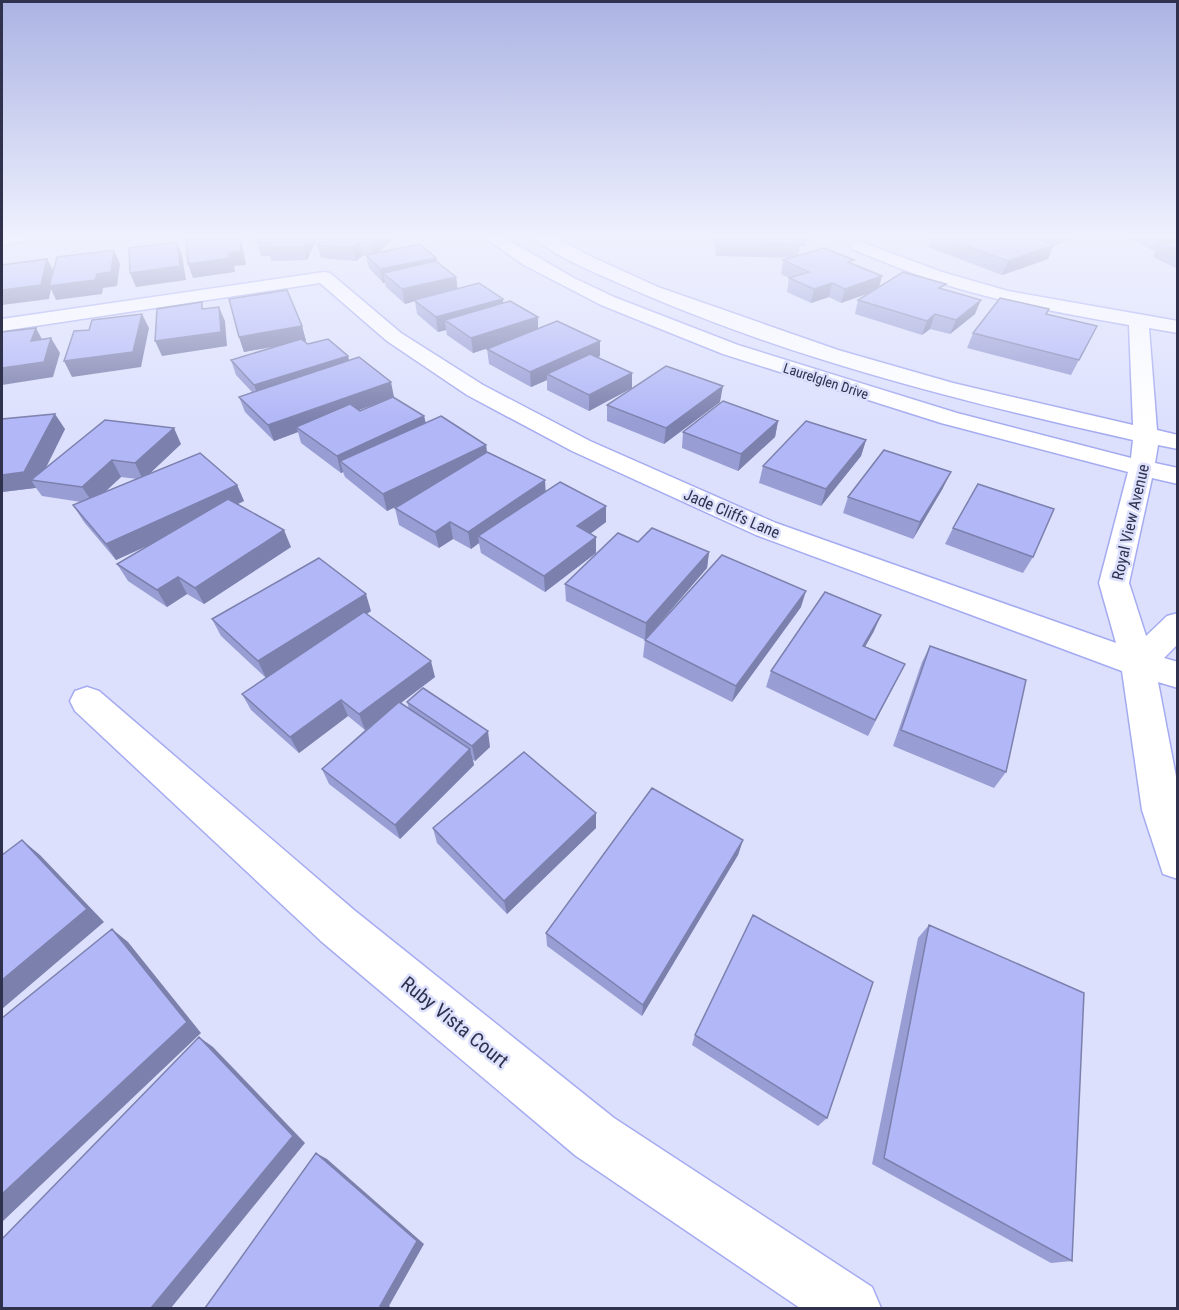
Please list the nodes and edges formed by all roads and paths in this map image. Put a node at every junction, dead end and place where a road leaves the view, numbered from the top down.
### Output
1 (176, 299) edge
2 (350, 299) edge
3 (607, 299) edge
4 (677, 299) edge
5 (1022, 299) edge
6 (1139, 321) junction
7 (2, 325) edge
8 (1178, 327) edge
9 (1178, 442) edge
10 (1144, 451) junction
11 (1178, 476) edge
12 (1178, 624) edge
13 (1138, 664) junction
14 (1178, 675) edge
15 (87, 701) dead end
16 (1178, 860) edge
17 (851, 1308) edge

1 - 7 street, Jade Cliffs Lane
2 - 13 street, Jade Cliffs Lane
3 - 10 street, Laurelglen Drive
4 - 10 street, Laurelglen Drive
5 - 6 street
6 - 8 street
6 - 10 street, Royal View Avenue
9 - 10 street, Laurelglen Drive
10 - 11 street, Laurelglen Drive
10 - 13 street, Royal View Avenue
12 - 13 street
13 - 14 street, Jade Cliffs Lane
13 - 16 street, Royal View Avenue
15 - 17 street, Ruby Vista Court

